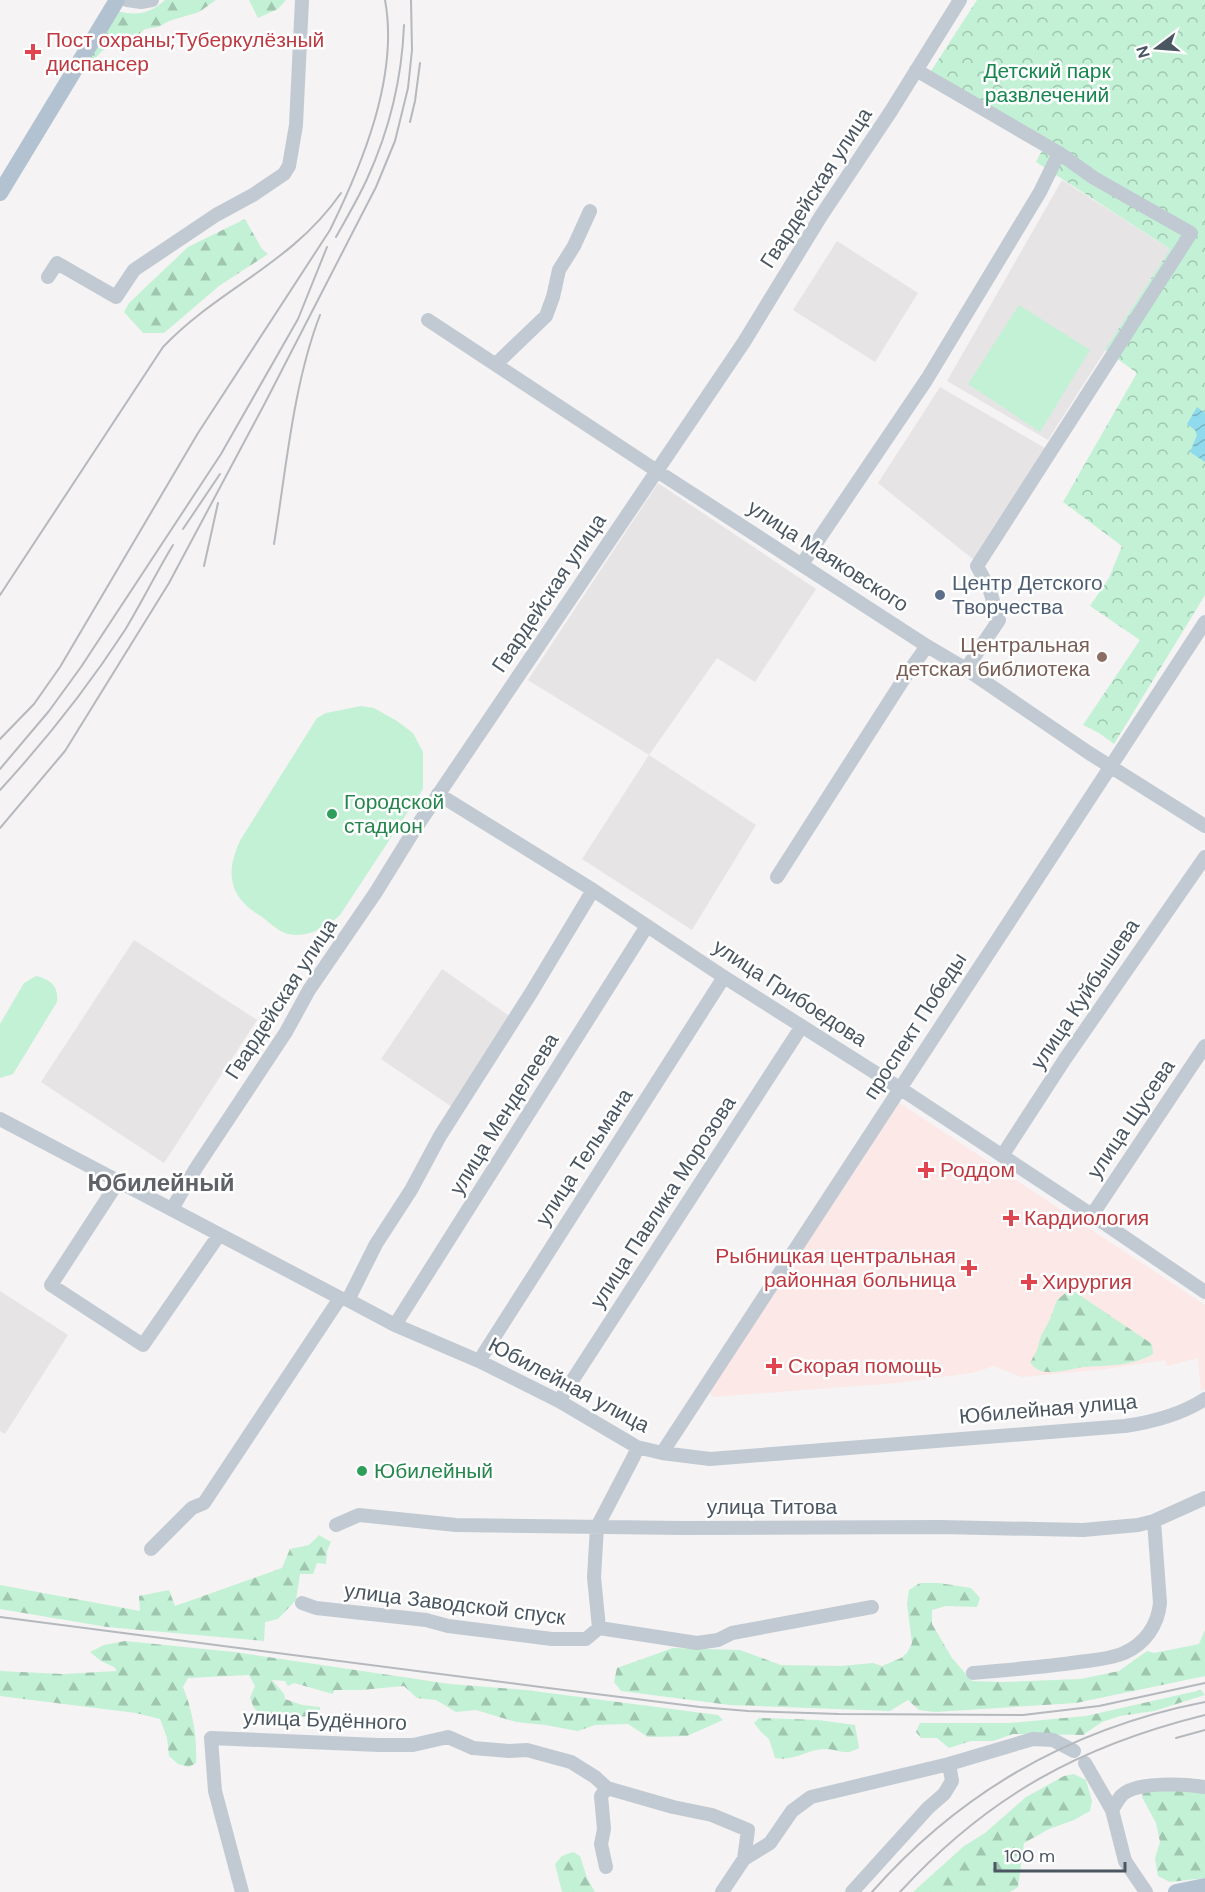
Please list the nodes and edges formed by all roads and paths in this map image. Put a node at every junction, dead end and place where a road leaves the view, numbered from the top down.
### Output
1 (117, 0) edge
2 (128, 0) edge
3 (152, 0) edge
4 (302, 0) edge
5 (960, 0) edge
6 (916, 69) junction
7 (1059, 153) junction
8 (0, 193) edge
9 (590, 211) dead end
10 (48, 277) dead end
11 (428, 320) dead end
12 (496, 364) junction
13 (657, 471) junction
14 (802, 564) junction
15 (1205, 622) edge
16 (927, 646) junction
17 (966, 669) junction
18 (1110, 766) junction
19 (438, 794) junction
20 (1205, 826) edge
21 (1205, 857) edge
22 (777, 877) dead end
23 (593, 890) junction
24 (648, 926) junction
25 (724, 977) junction
26 (802, 1026) junction
27 (1205, 1046) edge
28 (901, 1089) junction
29 (0, 1119) edge
30 (1002, 1155) junction
31 (118, 1182) junction
32 (172, 1209) junction
33 (1092, 1215) junction
34 (219, 1235) junction
35 (1205, 1292) edge
36 (344, 1299) junction
37 (395, 1325) junction
38 (479, 1361) junction
39 (1205, 1399) edge
40 (559, 1401) junction
41 (637, 1447) junction
42 (662, 1453) junction
43 (1205, 1498) edge
44 (1154, 1521) junction
45 (336, 1525) dead end
46 (597, 1527) junction
47 (152, 1549) dead end
48 (302, 1603) dead end
49 (872, 1607) dead end
50 (599, 1628) junction
51 (973, 1673) dead end
52 (1074, 1751) dead end
53 (1084, 1763) dead end
54 (949, 1764) junction
55 (1205, 1787) edge
56 (606, 1788) junction
57 (1112, 1810) junction
58 (744, 1859) junction
59 (606, 1867) dead end
60 (1205, 1886) edge
61 (242, 1892) edge
62 (722, 1892) edge
63 (852, 1892) edge
64 (1146, 1892) edge
65 (1176, 1892) edge

1 - 8 main road
2 - 3 street
4 - 10 street
5 - 6 street, Гвардейская улица
6 - 7 street
6 - 13 street, Гвардейская улица
7 - 14 street
7 - 17 street
9 - 12 street
11 - 12 street, улица Маяковского
12 - 13 street, улица Маяковского
13 - 14 street, улица Маяковского
13 - 19 street, Гвардейская улица
14 - 16 street, улица Маяковского
15 - 18 street, проспект Победы
16 - 17 street, улица Маяковского
16 - 22 street
17 - 18 street, улица Маяковского
18 - 20 street, улица Маяковского
18 - 28 street, проспект Победы
19 - 23 street, улица Грибоедова
19 - 32 street, Гвардейская улица
21 - 30 street, улица Куйбышева
23 - 24 street, улица Грибоедова
23 - 36 street
24 - 25 street, улица Грибоедова
24 - 37 street, улица Менделеева
25 - 26 street, улица Грибоедова
25 - 38 street, улица Тельмана
26 - 28 street, улица Грибоедова
26 - 40 street, улица Павлика Морозова
27 - 33 street, улица Щусева
28 - 30 street, улица Грибоедова
28 - 42 street, проспект Победы
29 - 31 street, Юбилейная улица
30 - 33 street, улица Грибоедова
31 - 32 street, Юбилейная улица
31 - 34 street
32 - 34 street, Юбилейная улица
33 - 35 street, улица Грибоедова
34 - 36 street, Юбилейная улица
36 - 37 street, Юбилейная улица
36 - 47 street
37 - 38 street, Юбилейная улица
38 - 40 street, Юбилейная улица
39 - 42 street, Юбилейная улица
40 - 41 street, Юбилейная улица
41 - 42 street, Юбилейная улица
41 - 46 street
43 - 44 street, улица Титова
44 - 46 street, улица Титова
44 - 51 street
45 - 46 street, улица Титова
46 - 50 street, улица Заводской спуск
48 - 50 street, улица Заводской спуск
49 - 50 street
52 - 54 street
53 - 57 street
54 - 58 street
54 - 63 street
55 - 57 street
56 - 58 street, улица Будённого
56 - 59 street
56 - 61 street, улица Будённого
57 - 64 street
58 - 62 street
60 - 65 main road

